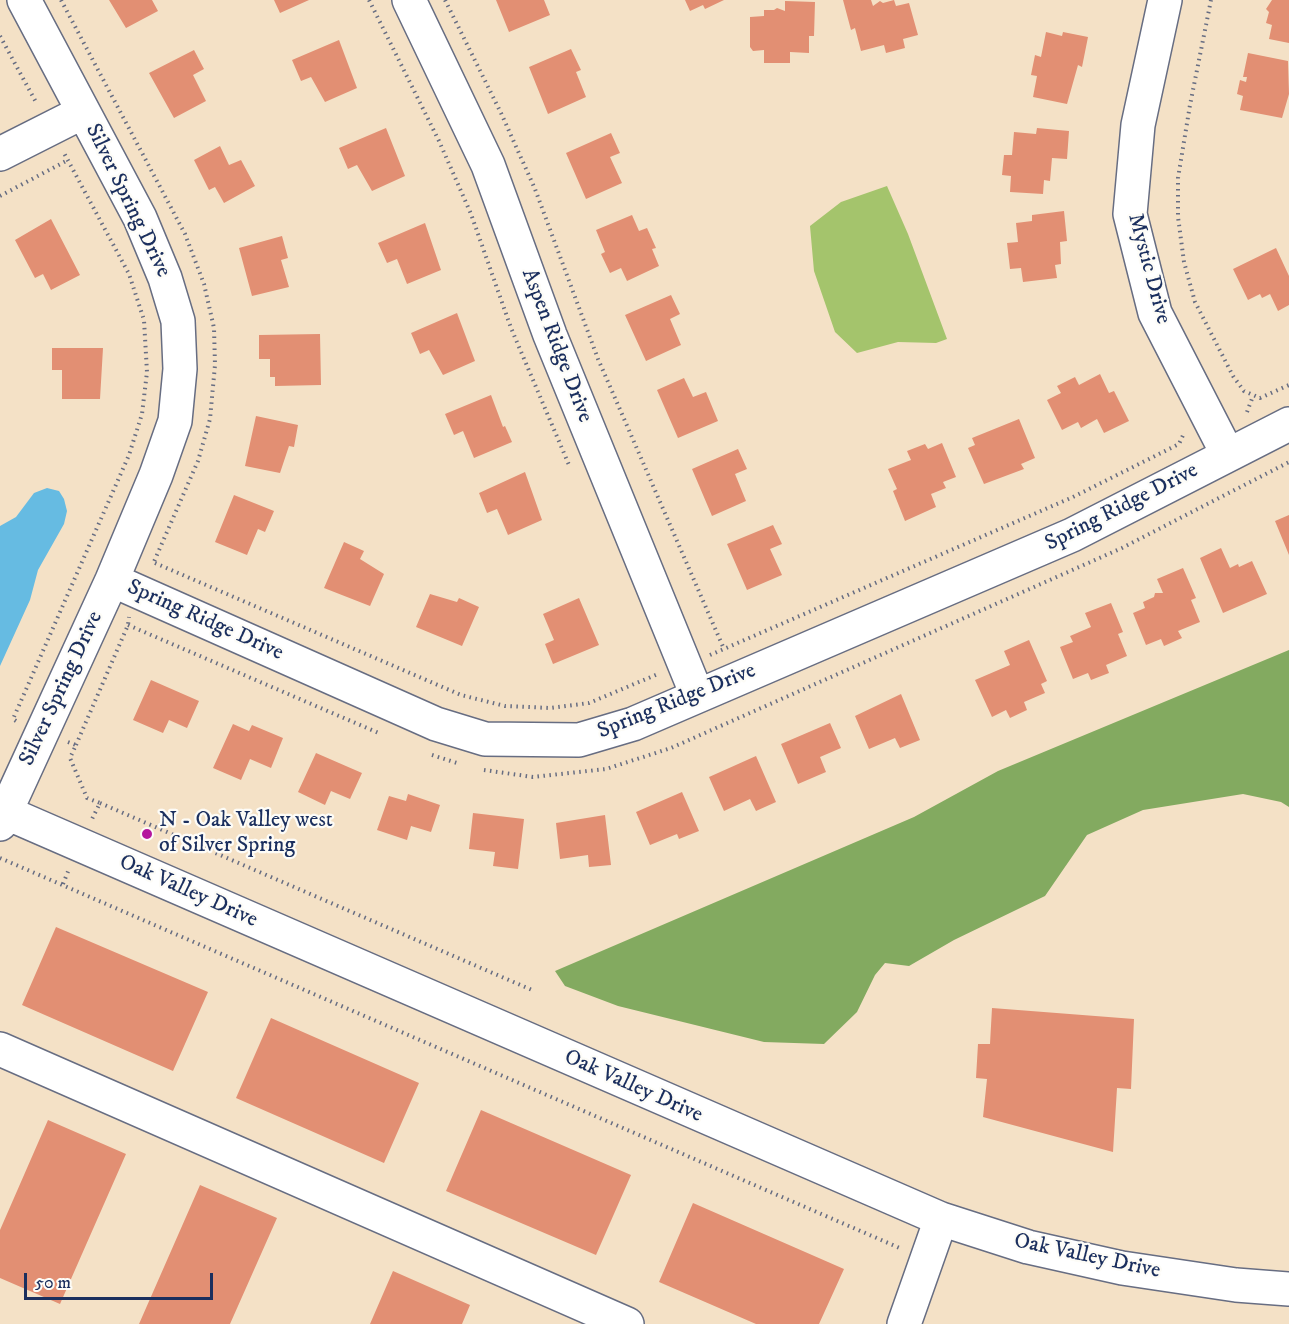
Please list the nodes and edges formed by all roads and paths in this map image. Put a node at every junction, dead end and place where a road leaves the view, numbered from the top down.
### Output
1 (24, 0) edge
2 (409, 0) edge
3 (445, 0) edge
4 (1165, 0) edge
5 (1211, 0) edge
6 (0, 36) edge
7 (83, 112) junction
8 (50, 129) junction
9 (0, 154) edge
10 (68, 160) junction
11 (0, 196) edge
12 (1289, 385) edge
13 (1289, 424) edge
14 (1183, 436) dead end
15 (1228, 454) junction
16 (152, 565) dead end
17 (112, 580) junction
18 (127, 620) dead end
19 (660, 674) dead end
20 (697, 695) junction
21 (20, 722) dead end
22 (60, 739) dead end
23 (76, 745) junction
24 (100, 803) junction
25 (2, 815) edge
26 (94, 816) dead end
27 (0, 858) edge
28 (532, 990) dead end
29 (0, 1050) edge
30 (941, 1219) junction
31 (904, 1250) dead end
32 (1289, 1289) edge
33 (627, 1324) edge
34 (904, 1324) edge

1 - 7 street, Silver Spring Drive
2 - 20 street, Aspen Ridge Drive
3 - 14 path
4 - 15 street, Mystic Drive
5 - 12 path
6 - 8 path
7 - 8 street
7 - 17 street, Silver Spring Drive
8 - 9 street
8 - 10 path
10 - 11 path
10 - 21 path
13 - 15 street, Spring Ridge Drive
15 - 20 street, Spring Ridge Drive
16 - 19 path
17 - 20 street, Spring Ridge Drive
17 - 25 street, Silver Spring Drive
18 - 23 path
22 - 23 path
23 - 24 path
24 - 26 path
24 - 28 path
25 - 30 street, Oak Valley Drive
27 - 31 path
29 - 33 street
30 - 32 street, Oak Valley Drive
30 - 34 street

